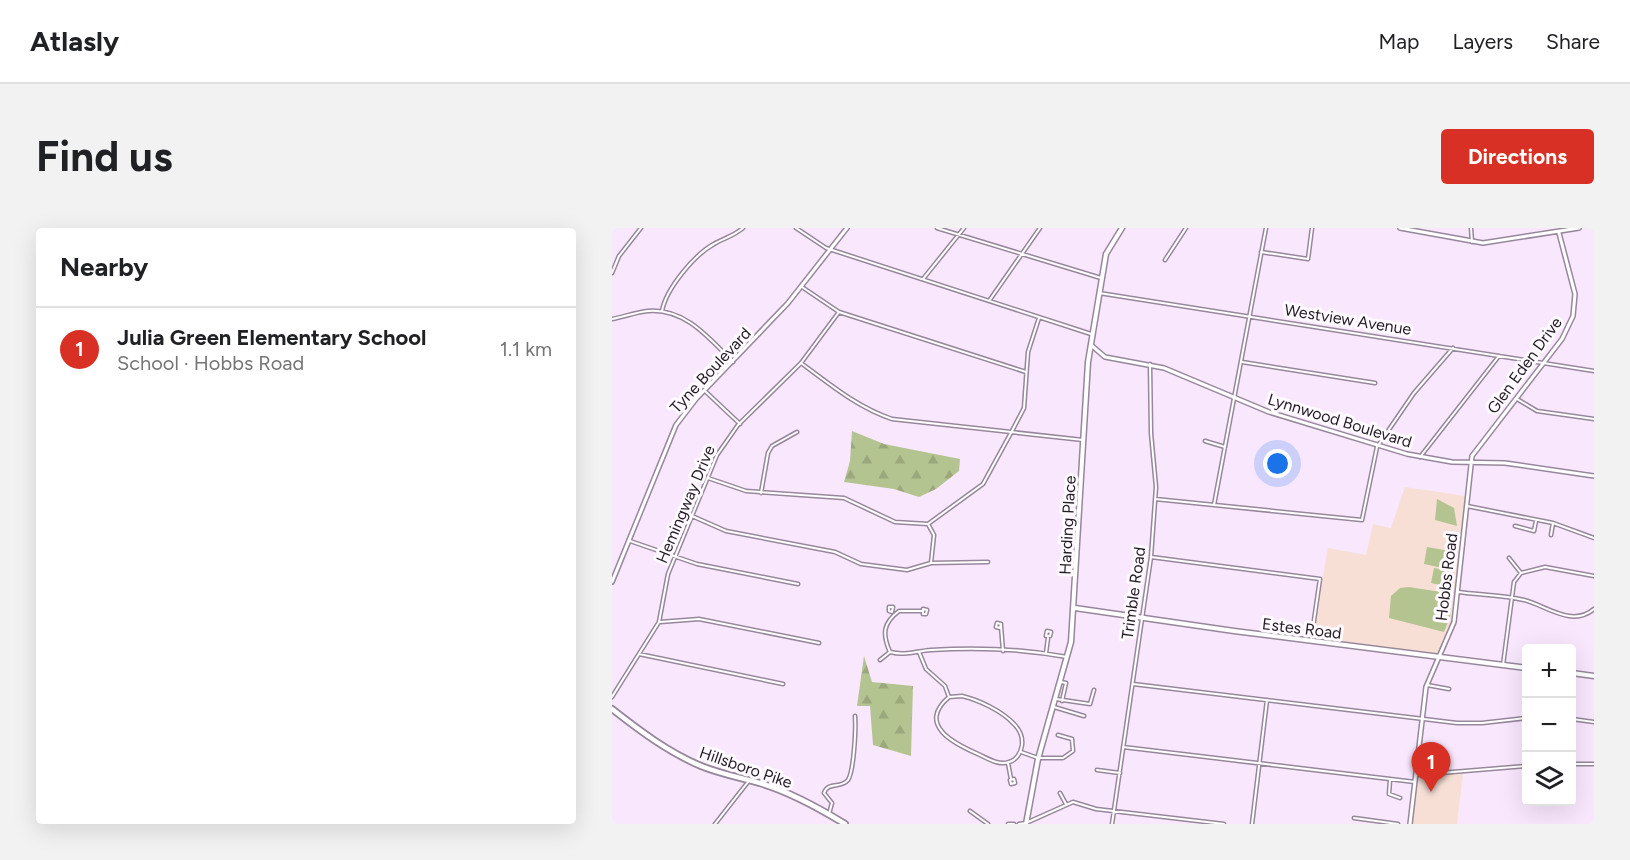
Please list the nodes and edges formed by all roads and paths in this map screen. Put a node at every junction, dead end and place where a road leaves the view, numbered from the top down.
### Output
1 (641, 228) edge
2 (743, 228) edge
3 (796, 228) edge
4 (847, 228) edge
5 (937, 228) edge
6 (964, 228) edge
7 (1040, 228) edge
8 (1122, 228) edge
9 (1186, 228) edge
10 (1266, 228) edge
11 (1312, 228) edge
12 (1400, 228) edge
13 (1471, 228) edge
14 (1579, 228) edge
15 (1424, 230) edge
16 (1559, 233) junction
17 (958, 235) junction
18 (1472, 242) junction
19 (830, 249) junction
20 (1261, 252) junction
21 (1020, 254) junction
22 (1165, 260) dead end
23 (612, 273) edge
24 (1101, 278) junction
25 (923, 279) junction
26 (802, 287) junction
27 (1098, 293) junction
28 (988, 301) junction
29 (662, 311) junction
30 (838, 312) junction
31 (1249, 316) junction
32 (1039, 318) junction
33 (612, 319) edge
34 (1091, 334) junction
35 (1091, 345) junction
36 (1453, 348) junction
37 (1499, 356) junction
38 (733, 362) junction
39 (1241, 362) junction
40 (1544, 362) junction
41 (801, 363) junction
42 (1150, 364) junction
43 (1594, 371) edge
44 (1026, 372) junction
45 (1375, 383) dead end
46 (705, 391) junction
47 (1235, 397) junction
48 (1516, 398) junction
49 (1594, 419) edge
50 (740, 424) junction
51 (1012, 431) junction
52 (797, 432) dead end
53 (1083, 440) junction
54 (1205, 441) dead end
55 (1225, 447) junction
56 (1377, 447) junction
57 (1420, 458) junction
58 (1471, 462) junction
59 (1470, 470) joint
60 (1594, 476) edge
61 (708, 478) junction
62 (761, 493) junction
63 (1155, 499) junction
64 (1214, 505) junction
65 (1466, 506) junction
66 (692, 516) junction
67 (1536, 521) junction
68 (1553, 523) junction
69 (928, 524) junction
70 (1515, 526) dead end
71 (1551, 535) dead end
72 (1594, 538) edge
73 (628, 541) junction
74 (675, 556) junction
75 (1151, 557) junction
76 (1509, 558) dead end
77 (988, 562) dead end
78 (931, 563) junction
79 (1521, 573) junction
80 (1594, 576) edge
81 (612, 582) edge
82 (798, 584) dead end
83 (1457, 592) junction
84 (1511, 598) junction
85 (1075, 608) junction
86 (1594, 609) edge
87 (922, 611) dead end
88 (1142, 618) junction
89 (659, 622) junction
90 (1001, 626) dead end
91 (1048, 637) dead end
92 (1311, 641) junction
93 (819, 643) dead end
94 (1003, 651) junction
95 (890, 652) junction
96 (919, 652) junction
97 (1046, 653) junction
98 (639, 654) junction
99 (1440, 657) junction
100 (1068, 658) junction
101 (880, 660) dead end
102 (1503, 665) junction
103 (1522, 667) edge
104 (1576, 674) edge
105 (1594, 676) edge
106 (1061, 682) junction
107 (783, 684) dead end
108 (1133, 684) junction
109 (1427, 685) junction
110 (1449, 689) dead end
111 (1094, 690) dead end
112 (950, 697) junction
113 (612, 698) edge
114 (1056, 699) junction
115 (1267, 700) junction
116 (1062, 701) junction
117 (1054, 707) junction
118 (612, 709) edge
119 (855, 716) dead end
120 (1084, 716) dead end
121 (1522, 718) edge
122 (1422, 719) junction
123 (1576, 720) edge
124 (1594, 722) edge
125 (1058, 735) dead end
126 (1124, 747) junction
127 (1021, 752) junction
128 (1039, 758) junction
129 (1008, 763) junction
130 (1259, 764) junction
131 (1576, 764) edge
132 (1594, 764) edge
133 (1522, 766) edge
134 (1097, 770) dead end
135 (1120, 773) junction
136 (1415, 775) junction
137 (1011, 779) dead end
138 (1390, 779) junction
139 (749, 780) junction
140 (1414, 782) junction
141 (1060, 793) dead end
142 (1400, 798) dead end
143 (1066, 804) junction
144 (970, 811) dead end
145 (1116, 811) junction
146 (829, 814) junction
147 (1354, 818) dead end
148 (715, 824) edge
149 (845, 824) edge
150 (988, 824) edge
151 (1008, 824) edge
152 (1014, 824) edge
153 (1019, 824) edge
154 (1026, 824) edge
155 (1112, 824) edge
156 (1224, 824) edge
157 (1252, 824) edge
158 (1398, 824) edge
159 (1410, 824) edge

1 - 23 street
2 - 29 street
3 - 19 street
4 - 19 street, Tyne Boulevard
5 - 17 street
6 - 17 street
7 - 21 street
8 - 24 main road, Harding Place
9 - 22 street
10 - 20 street
11 - 20 street
12 - 15 street
13 - 18 street
14 - 16 street
15 - 18 street
16 - 18 street
16 - 40 street, Glen Eden Drive
17 - 21 street
17 - 25 street
19 - 25 street
19 - 26 street, Tyne Boulevard
20 - 31 street
21 - 24 street
21 - 28 street
24 - 27 main road, Harding Place
25 - 28 street
26 - 30 street
26 - 38 street, Tyne Boulevard
27 - 31 street, Westview Avenue
27 - 34 main road, Harding Place
28 - 32 street
29 - 33 street
29 - 38 street
30 - 41 street, Hemingway Drive
30 - 44 street
31 - 36 street, Westview Avenue
31 - 39 street
32 - 34 street
32 - 44 street
34 - 35 main road, Harding Place
35 - 42 street, Lynnwood Boulevard
35 - 53 main road, Harding Place
36 - 37 street, Westview Avenue
36 - 56 street
37 - 40 street, Westview Avenue
37 - 57 street
38 - 46 street, Tyne Boulevard
39 - 45 street
39 - 47 street
40 - 43 street, Westview Avenue
40 - 48 street, Glen Eden Drive
41 - 50 street, Hemingway Drive
41 - 51 street
42 - 47 street, Lynnwood Boulevard
42 - 63 street, Trimble Road
44 - 51 street
46 - 50 street
46 - 73 street, Tyne Boulevard
47 - 55 street
47 - 56 street, Lynnwood Boulevard
48 - 49 street
48 - 58 street, Glen Eden Drive
50 - 61 street, Hemingway Drive
51 - 53 street
51 - 69 street
52 - 62 street
53 - 85 main road, Harding Place
54 - 55 street
55 - 64 street
56 - 57 street, Lynnwood Boulevard
56 - 64 street
57 - 58 street, Lynnwood Boulevard
58 - 59 street, Glen Eden Drive
58 - 60 street, Lynnwood Boulevard
59 - 65 street, Hobbs Road
61 - 62 street
61 - 66 street, Hemingway Drive
62 - 69 street
63 - 64 street
63 - 75 street, Trimble Road
65 - 67 street
65 - 83 street, Hobbs Road
66 - 74 street, Hemingway Drive
66 - 78 street
67 - 68 street
67 - 70 street
68 - 71 street
68 - 72 street
69 - 78 street
73 - 74 street
73 - 81 street, Tyne Boulevard
74 - 82 street
74 - 89 street, Hemingway Drive
75 - 88 street, Trimble Road
75 - 92 street
76 - 79 street
77 - 78 street
79 - 80 street
79 - 84 street
83 - 84 street
83 - 99 street, Hobbs Road
84 - 86 street
84 - 102 street
85 - 88 main road, Estes Road
85 - 100 main road, Harding Place
87 - 95 street
88 - 92 main road, Estes Road
88 - 108 street, Trimble Road
89 - 93 street
89 - 98 street, Hemingway Drive
90 - 94 street
91 - 97 street
92 - 99 main road, Estes Road
94 - 96 street
94 - 97 street
95 - 96 street
95 - 101 street
96 - 112 street
97 - 100 street
98 - 107 street
98 - 113 street, Hemingway Drive
99 - 102 main road, Estes Road
99 - 109 street, Hobbs Road
100 - 106 main road, Harding Place
102 - 103 main road, Estes Road
104 - 105 main road
106 - 114 main road, Harding Place
106 - 116 street
108 - 115 street
108 - 126 street, Trimble Road
109 - 110 street
109 - 122 street, Hobbs Road
111 - 116 street
112 - 127 street
112 - 129 street
114 - 116 street
114 - 117 main road, Harding Place
115 - 122 street
115 - 130 street
117 - 120 street
117 - 128 main road, Harding Place
118 - 139 main road, Hillsboro Pike
119 - 146 street
121 - 122 street
122 - 136 street, Hobbs Road
123 - 124 street
125 - 128 street
126 - 130 street
126 - 135 street, Trimble Road
127 - 128 street
127 - 129 street
128 - 154 main road, Harding Place
129 - 137 street
130 - 138 street
130 - 157 street
131 - 132 street
133 - 136 street
134 - 135 street
135 - 145 street, Trimble Road
136 - 140 street, Hobbs Road
138 - 140 street
138 - 142 street
139 - 146 main road, Hillsboro Pike
139 - 148 street
140 - 159 street, Hobbs Road
141 - 143 street
143 - 145 street
143 - 154 street
144 - 150 street
145 - 155 street, Trimble Road
145 - 156 street
146 - 149 main road, Hillsboro Pike
147 - 158 street
151 - 152 street
153 - 154 street

